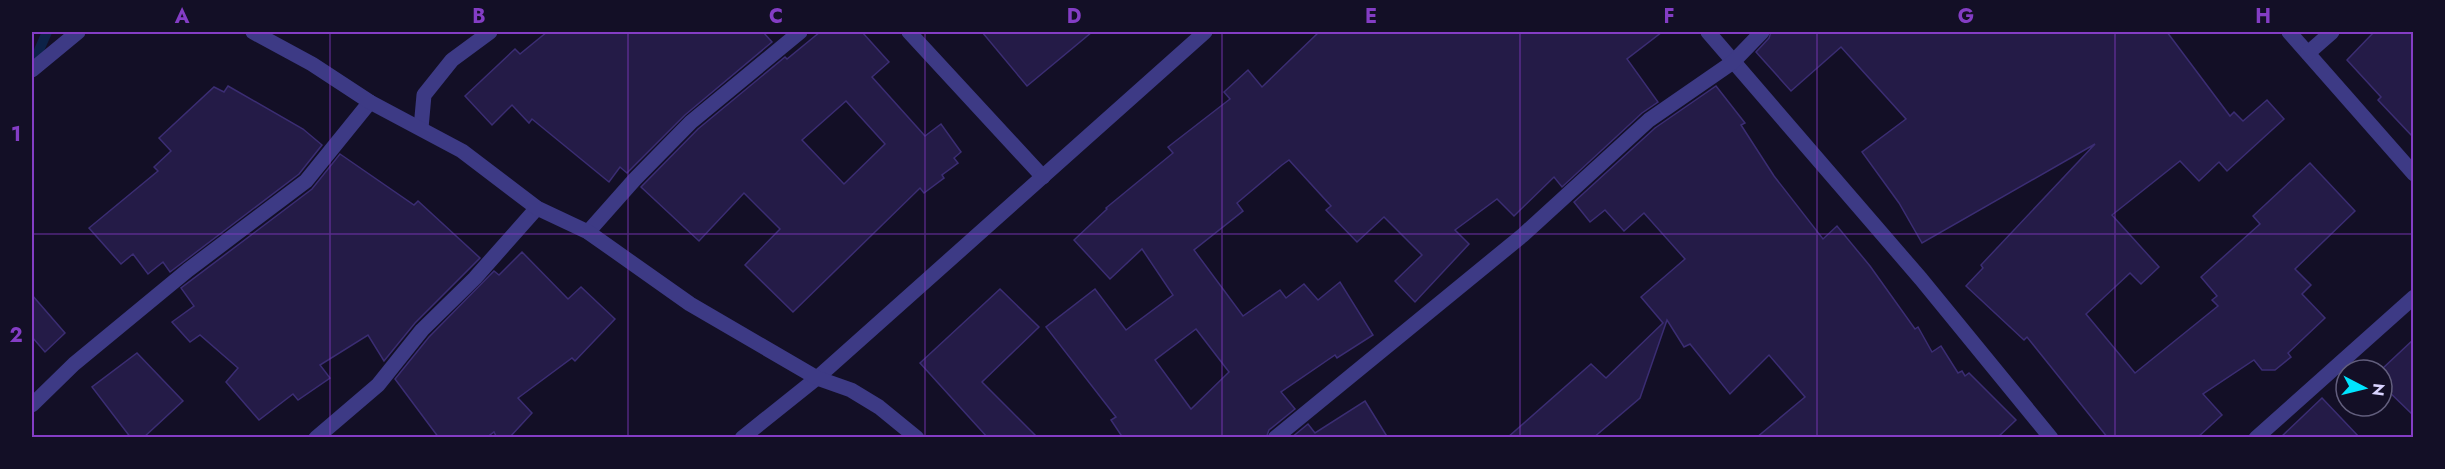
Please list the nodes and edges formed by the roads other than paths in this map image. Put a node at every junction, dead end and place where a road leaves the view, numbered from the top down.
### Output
1 (78, 32) edge
2 (253, 32) edge
3 (490, 32) edge
4 (800, 32) edge
5 (909, 32) edge
6 (1205, 32) edge
7 (1708, 32) edge
8 (1762, 32) edge
9 (2289, 32) edge
10 (2332, 32) edge
11 (2308, 53) junction
12 (1733, 62) junction
13 (32, 70) edge
14 (370, 102) junction
15 (420, 128) junction
16 (2414, 174) edge
17 (1043, 177) junction
18 (537, 208) junction
19 (588, 232) junction
20 (2414, 297) edge
21 (817, 378) junction
22 (32, 405) edge
23 (316, 438) edge
24 (742, 438) edge
25 (916, 438) edge
26 (1275, 438) edge
27 (2050, 438) edge
28 (2256, 438) edge

1 - 13 street
2 - 14 street
3 - 15 street
4 - 19 street
5 - 17 street
6 - 17 street
7 - 12 street
8 - 12 street
9 - 11 street
10 - 11 street
11 - 16 street
12 - 26 street
12 - 27 street
14 - 15 street
14 - 22 street
15 - 18 street
17 - 21 street
18 - 19 street
18 - 23 street
19 - 21 street
20 - 28 street
21 - 24 street
21 - 25 street

